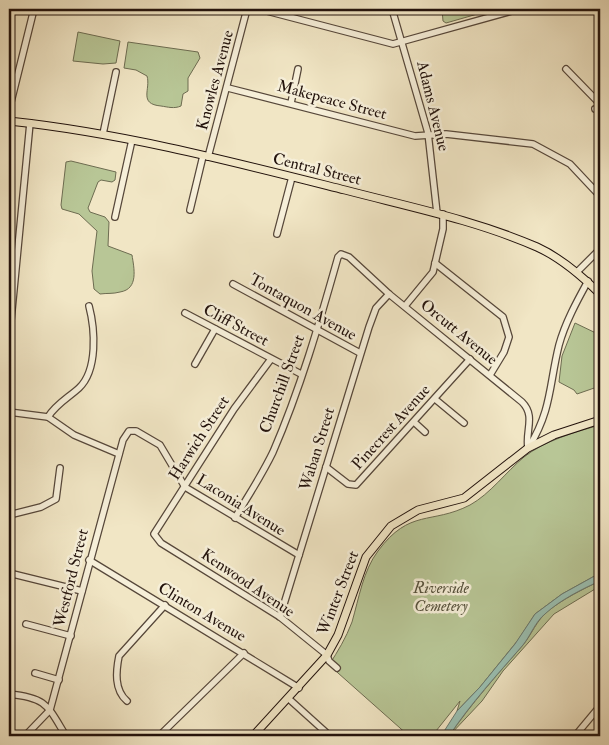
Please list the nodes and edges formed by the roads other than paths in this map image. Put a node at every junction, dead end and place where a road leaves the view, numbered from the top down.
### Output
1 (34, 9) edge
2 (247, 9) edge
3 (259, 9) edge
4 (392, 9) edge
5 (519, 9) edge
6 (402, 42) junction
7 (298, 69) dead end
8 (566, 69) dead end
9 (116, 72) dead end
10 (228, 88) junction
11 (291, 103) junction
12 (600, 104) edge
13 (9, 110) edge
14 (9, 121) edge
15 (30, 124) junction
16 (103, 134) junction
17 (429, 136) junction
18 (132, 140) junction
19 (206, 156) junction
20 (292, 176) junction
21 (600, 196) edge
22 (190, 210) dead end
23 (440, 214) junction
24 (115, 217) dead end
25 (277, 234) dead end
26 (600, 249) edge
27 (341, 254) joint
28 (435, 263) junction
29 (577, 272) junction
30 (588, 281) junction
31 (233, 284) dead end
32 (390, 294) junction
33 (600, 294) edge
34 (88, 306) dead end
35 (405, 306) junction
36 (185, 313) dead end
37 (215, 330) junction
38 (316, 330) junction
39 (9, 341) edge
40 (360, 353) junction
41 (271, 359) junction
42 (470, 359) junction
43 (195, 364) dead end
44 (301, 374) junction
45 (490, 374) junction
46 (435, 399) junction
47 (9, 412) edge
48 (48, 417) junction
49 (600, 420) edge
50 (414, 422) junction
51 (464, 423) dead end
52 (425, 432) dead end
53 (528, 448) junction
54 (119, 454) junction
55 (326, 467) junction
56 (60, 468) dead end
57 (185, 487) junction
58 (9, 516) edge
59 (235, 518) junction
60 (154, 534) joint
61 (299, 555) junction
62 (89, 560) junction
63 (9, 573) edge
64 (82, 591) junction
65 (165, 605) junction
66 (280, 617) junction
67 (26, 624) dead end
68 (71, 636) junction
69 (244, 653) junction
70 (326, 655) junction
71 (337, 668) dead end
72 (34, 673) dead end
73 (59, 680) junction
74 (299, 688) junction
75 (9, 694) edge
76 (289, 699) junction
77 (127, 700) dead end
78 (600, 706) edge
79 (50, 710) junction
80 (25, 736) edge
81 (66, 736) edge
82 (159, 736) edge
83 (255, 736) edge
84 (330, 736) edge
85 (575, 736) edge

1 - 13 street
2 - 10 street, Knowles Avenue
3 - 6 street
4 - 6 street, Adams Avenue
5 - 6 street
6 - 17 street, Adams Avenue
7 - 11 street
8 - 12 street
9 - 16 street
10 - 11 street, Makepeace Street
10 - 19 street, Knowles Avenue
11 - 17 street, Makepeace Street
14 - 15 main road, Central Street
15 - 16 main road, Central Street
15 - 39 street
16 - 18 main road, Central Street
17 - 21 street, Makepeace Street
17 - 23 street, Adams Avenue
18 - 19 main road, Central Street
18 - 24 street
19 - 20 main road, Central Street
19 - 22 street, Knowles Avenue
20 - 23 main road, Central Street
20 - 25 street
23 - 28 street, Adams Avenue
23 - 29 main road, Central Street
26 - 29 street
27 - 32 street, Orcutt Avenue
27 - 38 street, Churchill Street
28 - 35 street, Adams Avenue
28 - 45 street
29 - 30 main road, Central Street
30 - 33 main road, Central Street
30 - 53 street
31 - 38 street, Tontaquon Avenue
32 - 35 street, Orcutt Avenue
32 - 40 street, Waban Street
34 - 48 street
35 - 42 street, Orcutt Avenue
36 - 37 street, Cliff Street
37 - 41 street, Cliff Street
37 - 43 street
38 - 40 street, Tontaquon Avenue
38 - 44 street, Churchill Street
40 - 55 street, Waban Street
41 - 44 street, Cliff Street
41 - 57 street, Harwich Street
42 - 45 street, Orcutt Avenue
42 - 46 street, Pinecrest Avenue
44 - 59 street, Churchill Street
45 - 53 street, Orcutt Avenue
46 - 50 street, Pinecrest Avenue
46 - 51 street
47 - 48 street
48 - 54 street
49 - 53 main road, Winter Street
50 - 52 street
50 - 55 street, Pinecrest Avenue
53 - 70 main road, Winter Street
54 - 57 street, Laconia Avenue
54 - 62 street, Westford Street
55 - 61 street, Waban Street
56 - 58 street
57 - 59 street, Laconia Avenue
57 - 60 street, Harwich Street
59 - 61 street, Laconia Avenue
60 - 66 street, Kenwood Avenue
61 - 66 street, Waban Street
62 - 64 street, Westford Street
62 - 65 street, Clinton Avenue
63 - 64 street
64 - 68 street, Westford Street
65 - 69 street, Clinton Avenue
65 - 77 street
66 - 70 street, Kenwood Avenue
67 - 68 street
68 - 73 street, Westford Street
69 - 74 street, Clinton Avenue
69 - 82 street
70 - 71 street, Kenwood Avenue
70 - 74 main road, Winter Street
72 - 73 street
73 - 79 street, Westford Street
74 - 76 main road, Winter Street
75 - 79 street
76 - 83 main road, Winter Street
76 - 84 street
78 - 85 street
79 - 80 street
79 - 81 street

